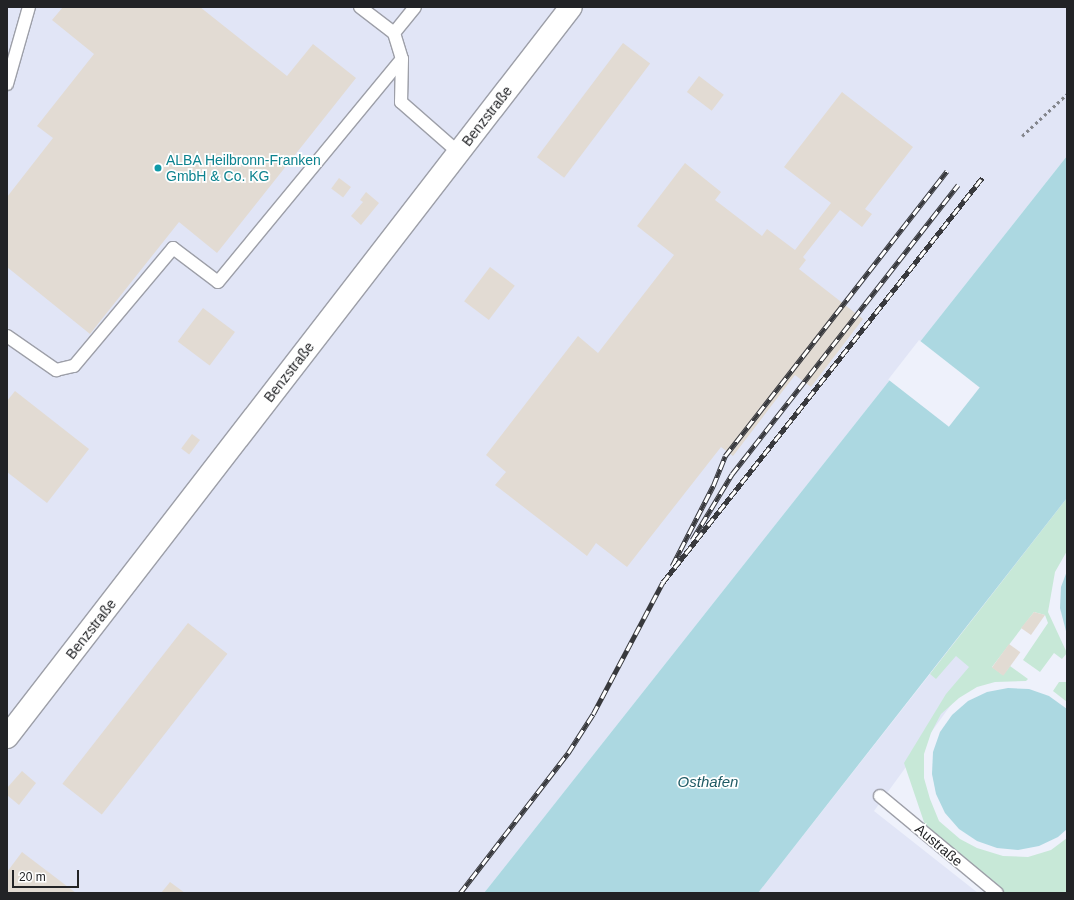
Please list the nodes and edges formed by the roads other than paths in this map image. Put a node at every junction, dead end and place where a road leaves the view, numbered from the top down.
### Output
1 (29, 7) edge
2 (360, 7) edge
3 (415, 7) edge
4 (571, 7) edge
5 (394, 33) junction
6 (402, 59) junction
7 (7, 84) edge
8 (459, 153) junction
9 (7, 336) edge
10 (7, 738) edge
11 (880, 796) dead end
12 (997, 893) edge

1 - 7 lane
2 - 5 lane
3 - 5 lane
4 - 8 street, Benzstraße
5 - 6 lane
6 - 8 lane
6 - 9 lane
8 - 10 street, Benzstraße
11 - 12 lane, Austraße

